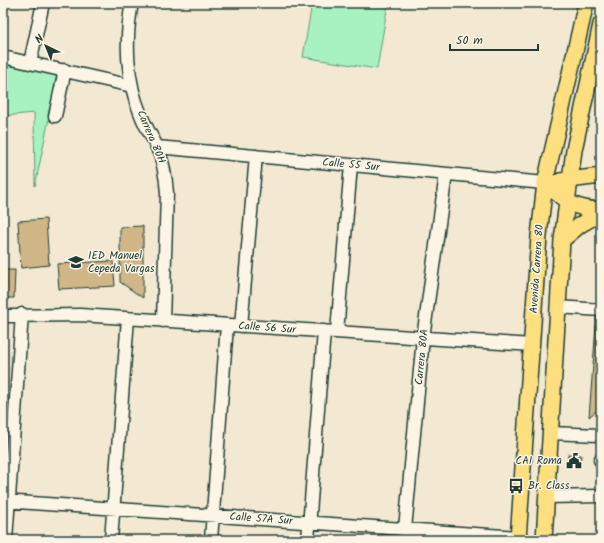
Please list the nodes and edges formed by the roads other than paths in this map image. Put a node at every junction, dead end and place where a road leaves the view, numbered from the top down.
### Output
1 (43, 3) edge
2 (132, 3) edge
3 (586, 3) edge
4 (601, 24) edge
5 (3, 56) edge
6 (30, 63) junction
7 (65, 70) junction
8 (132, 86) junction
9 (55, 116) dead end
10 (157, 147) junction
11 (256, 156) junction
12 (351, 165) junction
13 (446, 174) junction
14 (601, 176) edge
15 (569, 180) junction
16 (545, 183) junction
17 (566, 202) junction
18 (601, 210) edge
19 (601, 213) edge
20 (562, 240) junction
21 (558, 307) junction
22 (601, 310) edge
23 (22, 314) junction
24 (3, 316) edge
25 (128, 318) junction
26 (163, 321) junction
27 (227, 325) junction
28 (241, 326) junction
29 (324, 331) junction
30 (337, 332) junction
31 (424, 338) junction
32 (532, 345) junction
33 (550, 433) junction
34 (601, 434) edge
35 (601, 496) edge
36 (546, 497) junction
37 (6, 501) edge
38 (114, 508) junction
39 (213, 515) junction
40 (310, 522) junction
41 (404, 534) edge
42 (518, 538) edge
43 (6, 540) edge
44 (111, 540) edge
45 (211, 540) edge
46 (308, 540) edge
47 (544, 540) edge

1 - 6 street
2 - 8 street, Carrera 80H
3 - 16 main road, Avenida Carrera 80
4 - 15 main road, Avenida Carrera 80
5 - 6 street
6 - 7 street
7 - 8 street
7 - 9 street
8 - 10 street, Carrera 80H
10 - 11 street, Calle 55 Sur
10 - 26 street, Carrera 80H
11 - 12 street, Calle 55 Sur
11 - 28 street
12 - 13 street, Calle 55 Sur
12 - 30 street
13 - 16 street, Calle 55 Sur
13 - 31 street, Carrera 80A
14 - 15 main road
15 - 16 main road
15 - 17 main road, Avenida Carrera 80
16 - 17 main road
16 - 32 main road, Avenida Carrera 80
17 - 18 main road
17 - 20 main road, Avenida Carrera 80
19 - 20 main road
20 - 21 main road, Avenida Carrera 80
21 - 22 street
21 - 33 main road, Avenida Carrera 80
23 - 24 street, Calle 56 Sur
23 - 25 street, Calle 56 Sur
23 - 37 street
25 - 26 street, Calle 56 Sur
25 - 38 street
26 - 27 street, Calle 56 Sur
27 - 28 street, Calle 56 Sur
27 - 39 street
28 - 29 street, Calle 56 Sur
29 - 30 street, Calle 56 Sur
29 - 40 street
30 - 31 street, Calle 56 Sur
31 - 32 street, Calle 56 Sur
31 - 41 street, Carrera 80A
32 - 42 main road, Avenida Carrera 80
33 - 34 street
33 - 36 main road, Avenida Carrera 80
35 - 36 street
36 - 47 main road, Avenida Carrera 80
37 - 38 street, Calle 57A Sur
37 - 43 street
38 - 39 street, Calle 57A Sur
38 - 44 street
39 - 40 street, Calle 57A Sur
39 - 45 street
40 - 41 street, Calle 57A Sur
40 - 46 street
41 - 42 street, Calle 57A Sur

